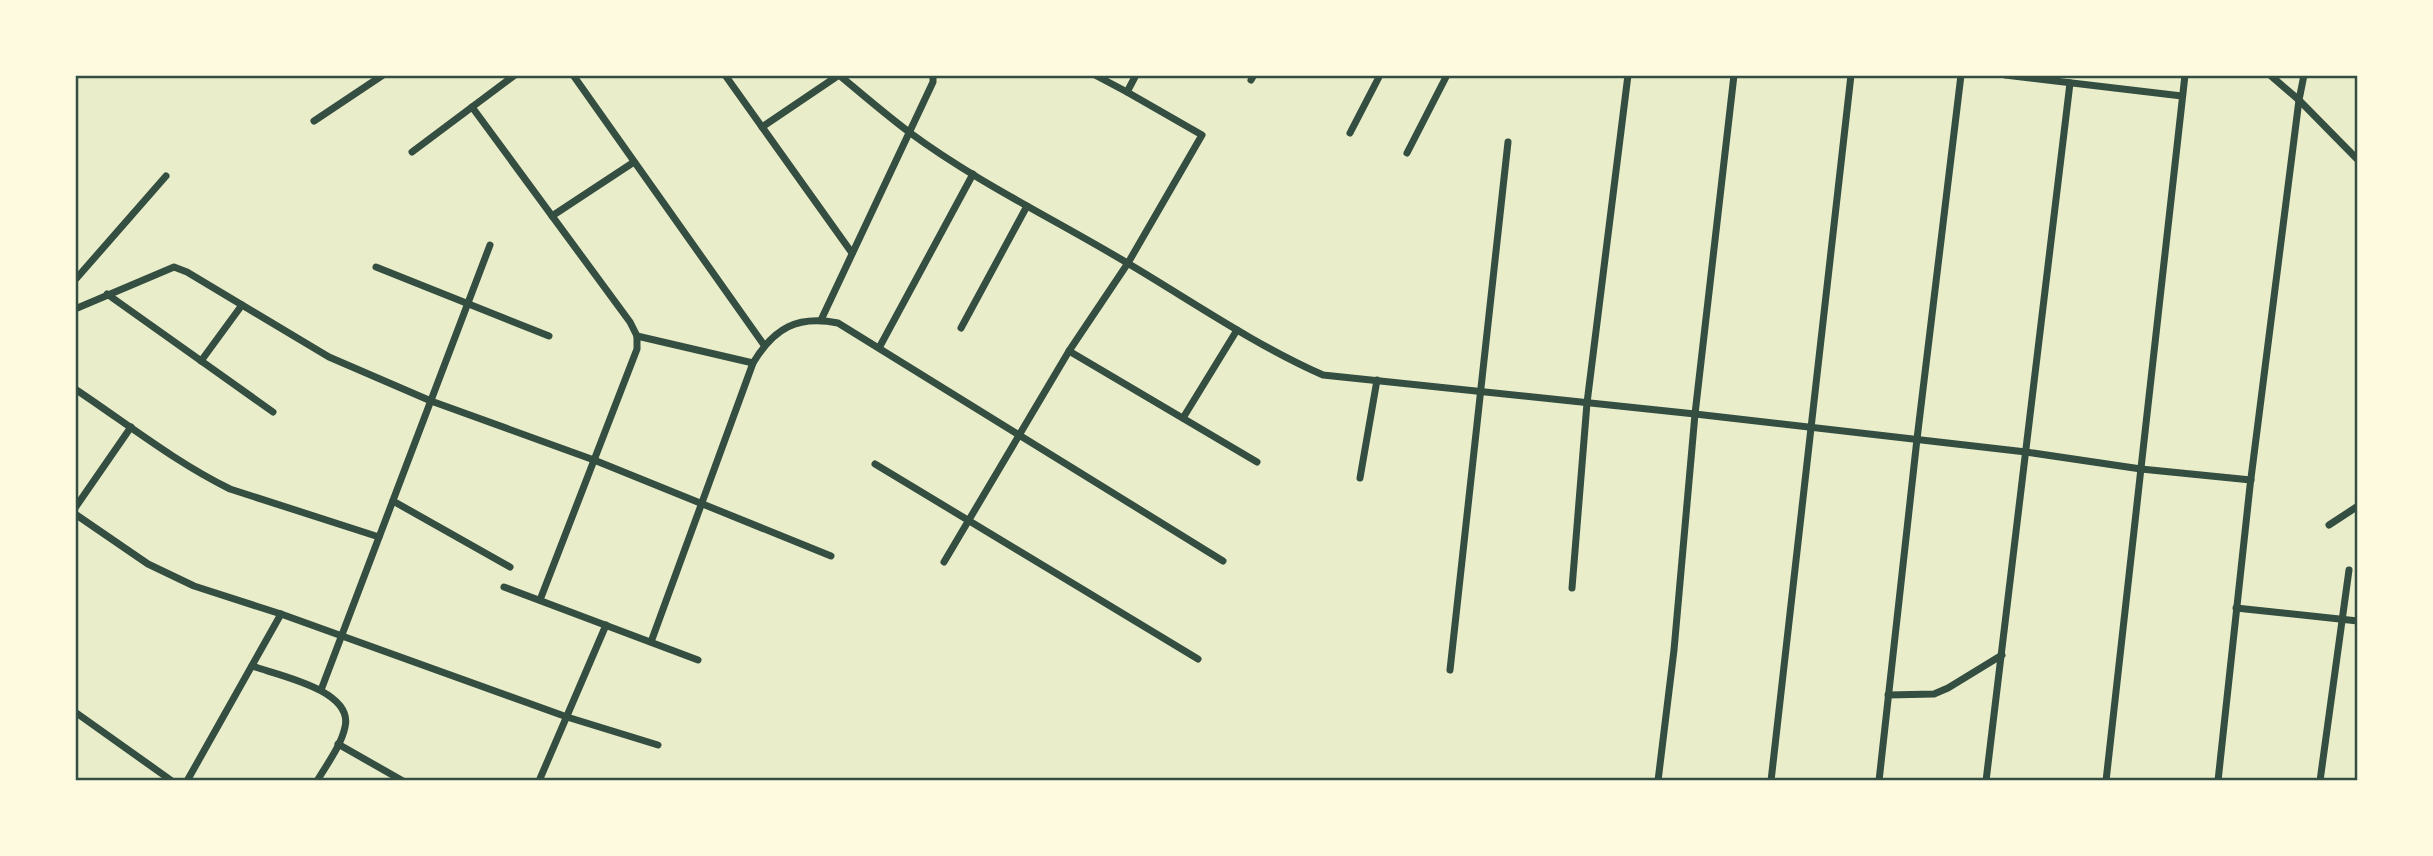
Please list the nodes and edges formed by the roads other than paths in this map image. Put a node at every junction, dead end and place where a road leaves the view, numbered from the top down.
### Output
1 (383, 75) edge
2 (515, 75) edge
3 (573, 75) edge
4 (725, 75) edge
5 (933, 75) edge
6 (1095, 75) edge
7 (1136, 75) edge
8 (1380, 75) edge
9 (1447, 75) edge
10 (1628, 75) edge
11 (1734, 75) edge
12 (1851, 75) edge
13 (1961, 75) edge
14 (2005, 75) edge
15 (2185, 75) edge
16 (2270, 75) edge
17 (2304, 75) edge
18 (2070, 83) junction
19 (1127, 92) junction
20 (2182, 96) junction
21 (2299, 100) junction
22 (472, 107) junction
23 (314, 121) dead end
24 (762, 127) junction
25 (910, 132) junction
26 (1350, 133) dead end
27 (1507, 142) dead end
28 (412, 152) dead end
29 (1408, 153) dead end
30 (2358, 160) edge
31 (634, 162) junction
32 (973, 174) junction
33 (166, 176) dead end
34 (1027, 206) junction
35 (552, 216) junction
36 (490, 245) dead end
37 (852, 253) junction
38 (1128, 263) junction
39 (376, 267) dead end
40 (75, 280) edge
41 (107, 295) junction
42 (468, 303) junction
43 (242, 305) junction
44 (75, 309) edge
45 (821, 320) junction
46 (961, 328) dead end
47 (1237, 330) junction
48 (637, 335) junction
49 (549, 336) dead end
50 (764, 345) junction
51 (879, 348) junction
52 (1069, 351) junction
53 (201, 361) junction
54 (753, 363) junction
55 (1377, 380) junction
56 (75, 389) edge
57 (1480, 391) junction
58 (431, 401) junction
59 (1587, 402) junction
60 (273, 412) dead end
61 (1695, 414) junction
62 (1183, 418) junction
63 (131, 427) junction
64 (1812, 427) junction
65 (1019, 435) junction
66 (1917, 439) junction
67 (2026, 452) junction
68 (594, 460) junction
69 (1257, 462) dead end
70 (876, 464) dead end
71 (2141, 469) junction
72 (1360, 478) dead end
73 (2251, 480) junction
74 (393, 501) junction
75 (701, 503) junction
76 (2358, 506) edge
77 (75, 508) edge
78 (75, 514) edge
79 (969, 520) junction
80 (2329, 525) dead end
81 (379, 537) junction
82 (831, 556) dead end
83 (1223, 561) dead end
84 (944, 562) dead end
85 (510, 567) dead end
86 (2349, 570) dead end
87 (503, 587) dead end
88 (1572, 588) dead end
89 (540, 600) junction
90 (2236, 608) junction
91 (281, 614) junction
92 (2342, 620) junction
93 (2358, 621) edge
94 (606, 625) junction
95 (342, 636) junction
96 (651, 642) junction
97 (2001, 655) junction
98 (1198, 659) dead end
99 (698, 660) dead end
100 (252, 666) junction
101 (1450, 670) dead end
102 (321, 690) junction
103 (1888, 695) junction
104 (75, 712) edge
105 (566, 717) junction
106 (338, 744) junction
107 (658, 745) dead end
108 (172, 781) edge
109 (187, 781) edge
110 (317, 781) edge
111 (403, 781) edge
112 (539, 781) edge
113 (1658, 781) edge
114 (1771, 781) edge
115 (1879, 781) edge
116 (1986, 781) edge
117 (2106, 781) edge
118 (2218, 781) edge
119 (2320, 781) edge

1 - 23 street
2 - 22 street
3 - 31 street
4 - 24 street
5 - 25 street
6 - 19 street
7 - 19 street
8 - 26 street
9 - 29 street
10 - 59 street
11 - 61 street
12 - 64 street
13 - 66 street
14 - 18 street
15 - 20 street
16 - 21 street
17 - 21 street
18 - 20 street
18 - 67 street
19 - 38 street
20 - 71 street
21 - 30 street
21 - 73 street
22 - 28 street
22 - 35 street
24 - 25 street
24 - 37 street
25 - 32 street
25 - 37 street
27 - 57 street
31 - 35 street
31 - 50 street
32 - 34 street
32 - 51 street
33 - 40 street
34 - 38 street
34 - 46 street
35 - 48 street
36 - 42 street
37 - 45 street
38 - 47 street
38 - 52 street
39 - 42 street
41 - 43 street
41 - 44 street
41 - 53 street
42 - 49 street
42 - 58 street
43 - 53 street
43 - 58 street
45 - 50 street
45 - 51 street
47 - 55 street
47 - 62 street
48 - 54 street
48 - 68 street
50 - 54 street
51 - 65 street
52 - 62 street
52 - 65 street
53 - 60 street
54 - 75 street
55 - 57 street
55 - 72 street
56 - 63 street
57 - 59 street
57 - 101 street
58 - 68 street
58 - 74 street
59 - 61 street
59 - 88 street
61 - 64 street
61 - 113 street
62 - 69 street
63 - 77 street
63 - 81 street
64 - 66 street
64 - 114 street
65 - 79 street
65 - 83 street
66 - 67 street
66 - 103 street
67 - 71 street
67 - 97 street
68 - 75 street
68 - 89 street
70 - 79 street
71 - 73 street
71 - 117 street
73 - 90 street
74 - 81 street
74 - 85 street
75 - 82 street
75 - 96 street
76 - 80 street
78 - 91 street
79 - 84 street
79 - 98 street
81 - 95 street
86 - 92 street
87 - 89 street
89 - 94 street
90 - 92 street
90 - 118 street
91 - 95 street
91 - 100 street
92 - 93 street
92 - 119 street
94 - 96 street
94 - 105 street
95 - 102 street
95 - 105 street
96 - 99 street
97 - 103 street
97 - 116 street
100 - 102 street
100 - 109 street
102 - 106 street
103 - 115 street
104 - 108 street
105 - 107 street
105 - 112 street
106 - 110 street
106 - 111 street

